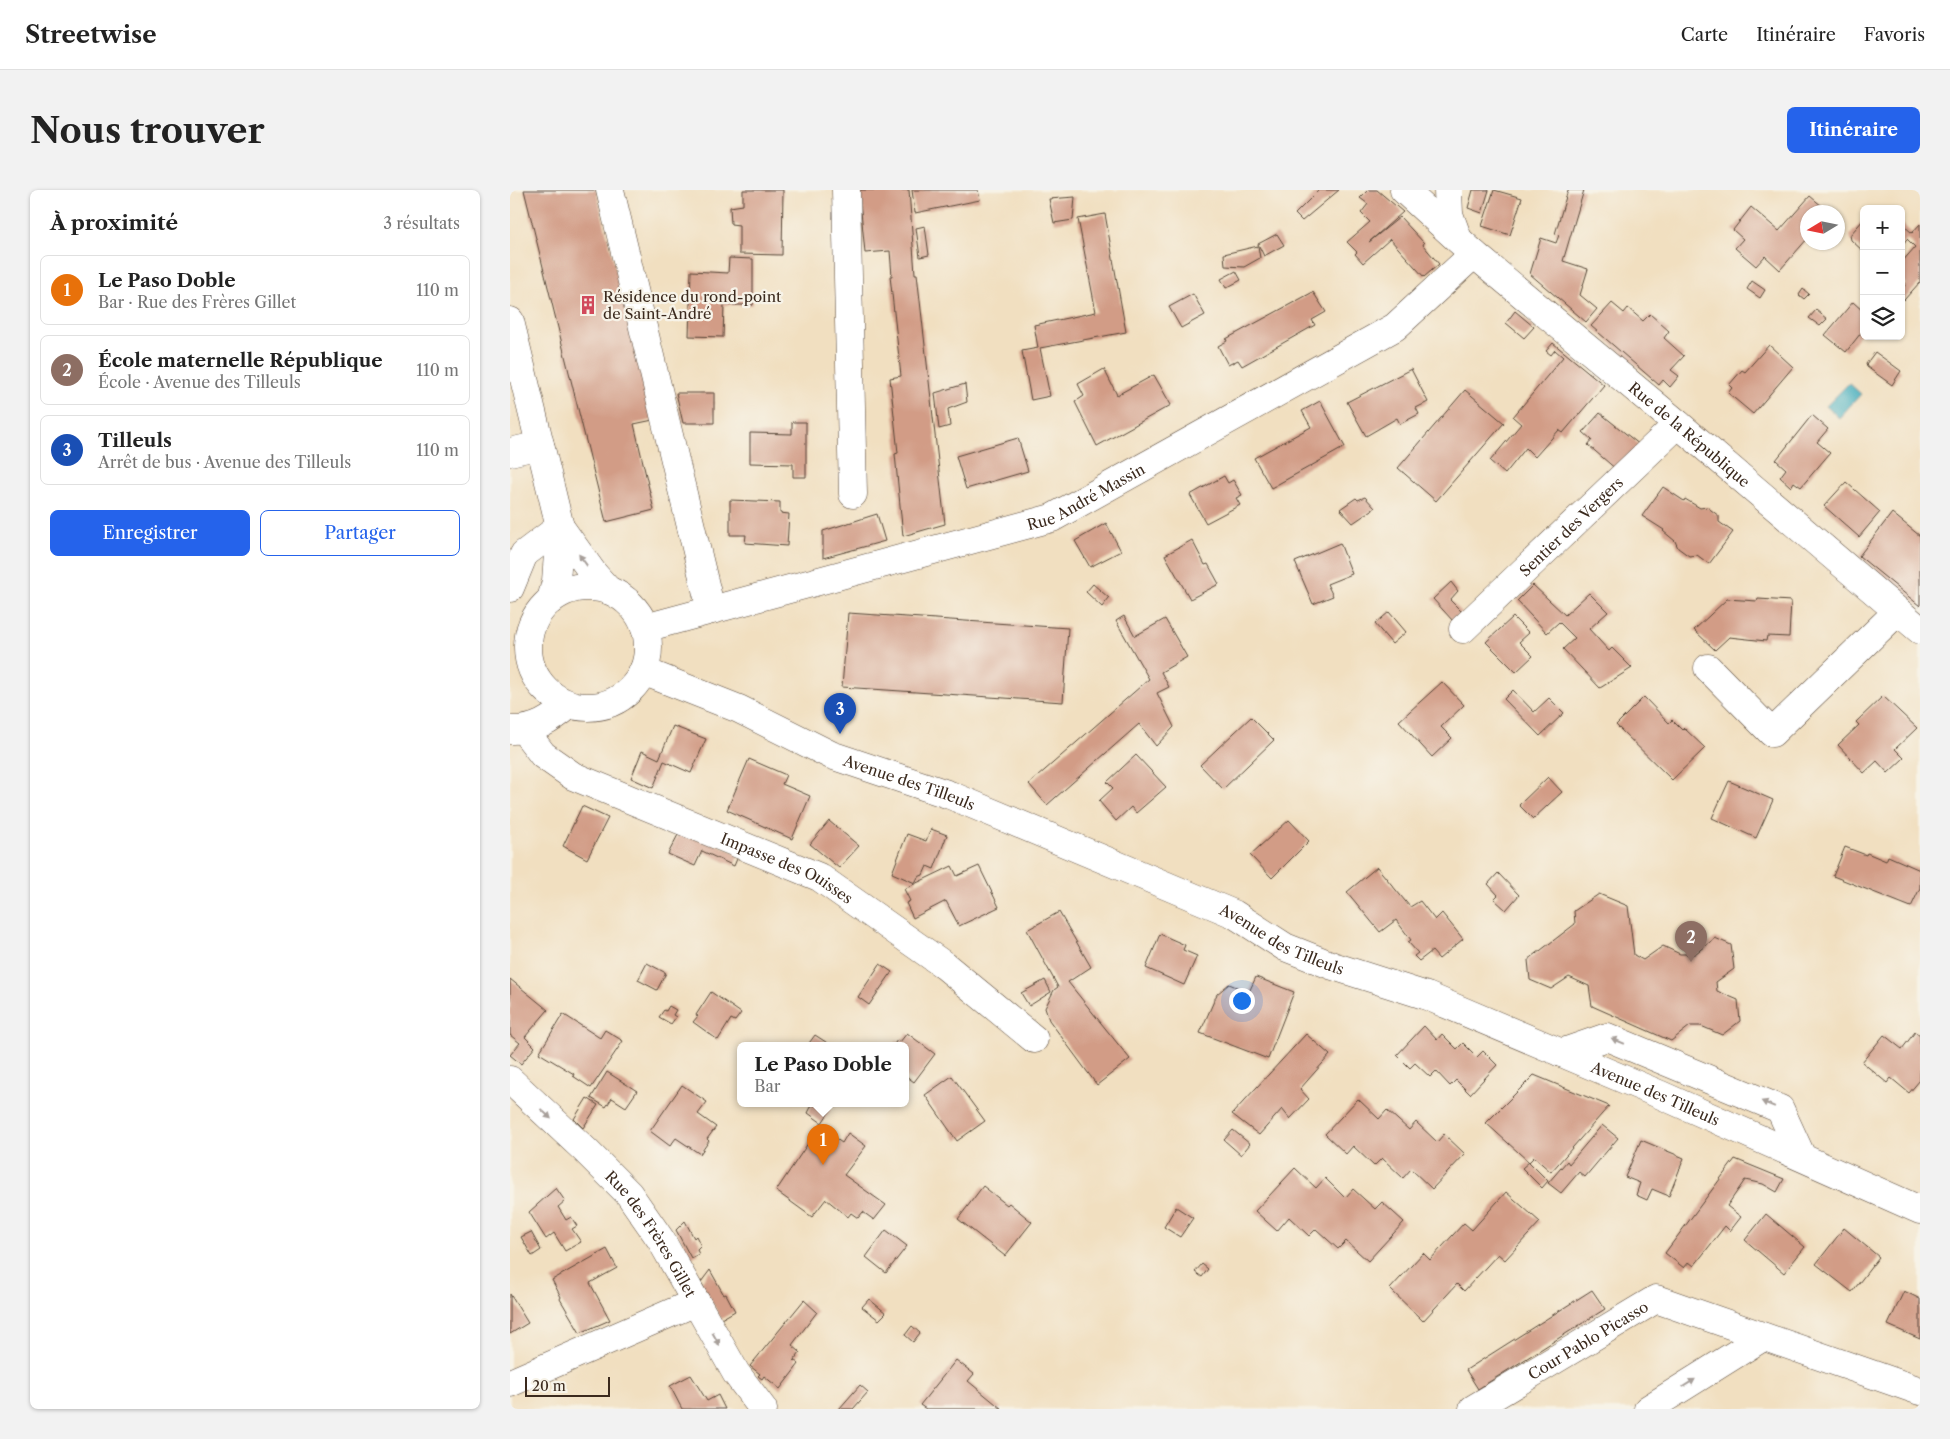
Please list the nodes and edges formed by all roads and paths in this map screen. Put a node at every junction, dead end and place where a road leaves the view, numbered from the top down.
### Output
1 (610, 190) edge
2 (846, 190) edge
3 (1404, 190) edge
4 (1448, 190) edge
5 (1466, 246) junction
6 (510, 321) edge
7 (1678, 424) junction
8 (540, 445) junction
9 (510, 452) edge
10 (853, 494) dead end
11 (560, 527) junction
12 (510, 588) edge
13 (608, 590) junction
14 (551, 600) junction
15 (711, 610) junction
16 (1897, 612) junction
17 (645, 628) junction
18 (1463, 629) dead end
19 (1920, 630) edge
20 (528, 648) junction
21 (1708, 668) dead end
22 (510, 671) edge
23 (643, 671) junction
24 (569, 704) junction
25 (517, 730) edge
26 (1034, 1039) dead end
27 (510, 1080) edge
28 (1920, 1210) edge
29 (696, 1302) junction
30 (1763, 1337) junction
31 (510, 1383) edge
32 (1920, 1391) edge
33 (763, 1409) edge
34 (1473, 1409) edge
35 (1648, 1409) edge

1 - 15 street
2 - 10 street
3 - 5 street, Rue de la République
4 - 5 street
5 - 7 street, Rue de la République
5 - 15 street, Rue André Massin
6 - 8 street
7 - 16 street, Rue de la République
7 - 18 street, Sentier des Vergers
8 - 9 street
8 - 11 street
11 - 12 street
13 -> 11 street
11 - 14 street
13 - 14 street
13 - 17 street
14 - 20 street
15 - 17 street, Rue André Massin
16 - 19 street, Rue de la République
16 - 21 street
17 - 23 street
20 - 22 street
20 - 24 street
23 - 24 street
23 - 28 street, Avenue des Tilleuls
24 - 25 street
25 - 26 street, Impasse des Ouisses
27 -> 29 street, Rue des Frères Gillet
29 - 31 street
29 -> 33 street, Rue des Frères Gillet
30 - 32 street, Cour Pablo Picasso
30 - 34 street, Cour Pablo Picasso
35 -> 30 street

